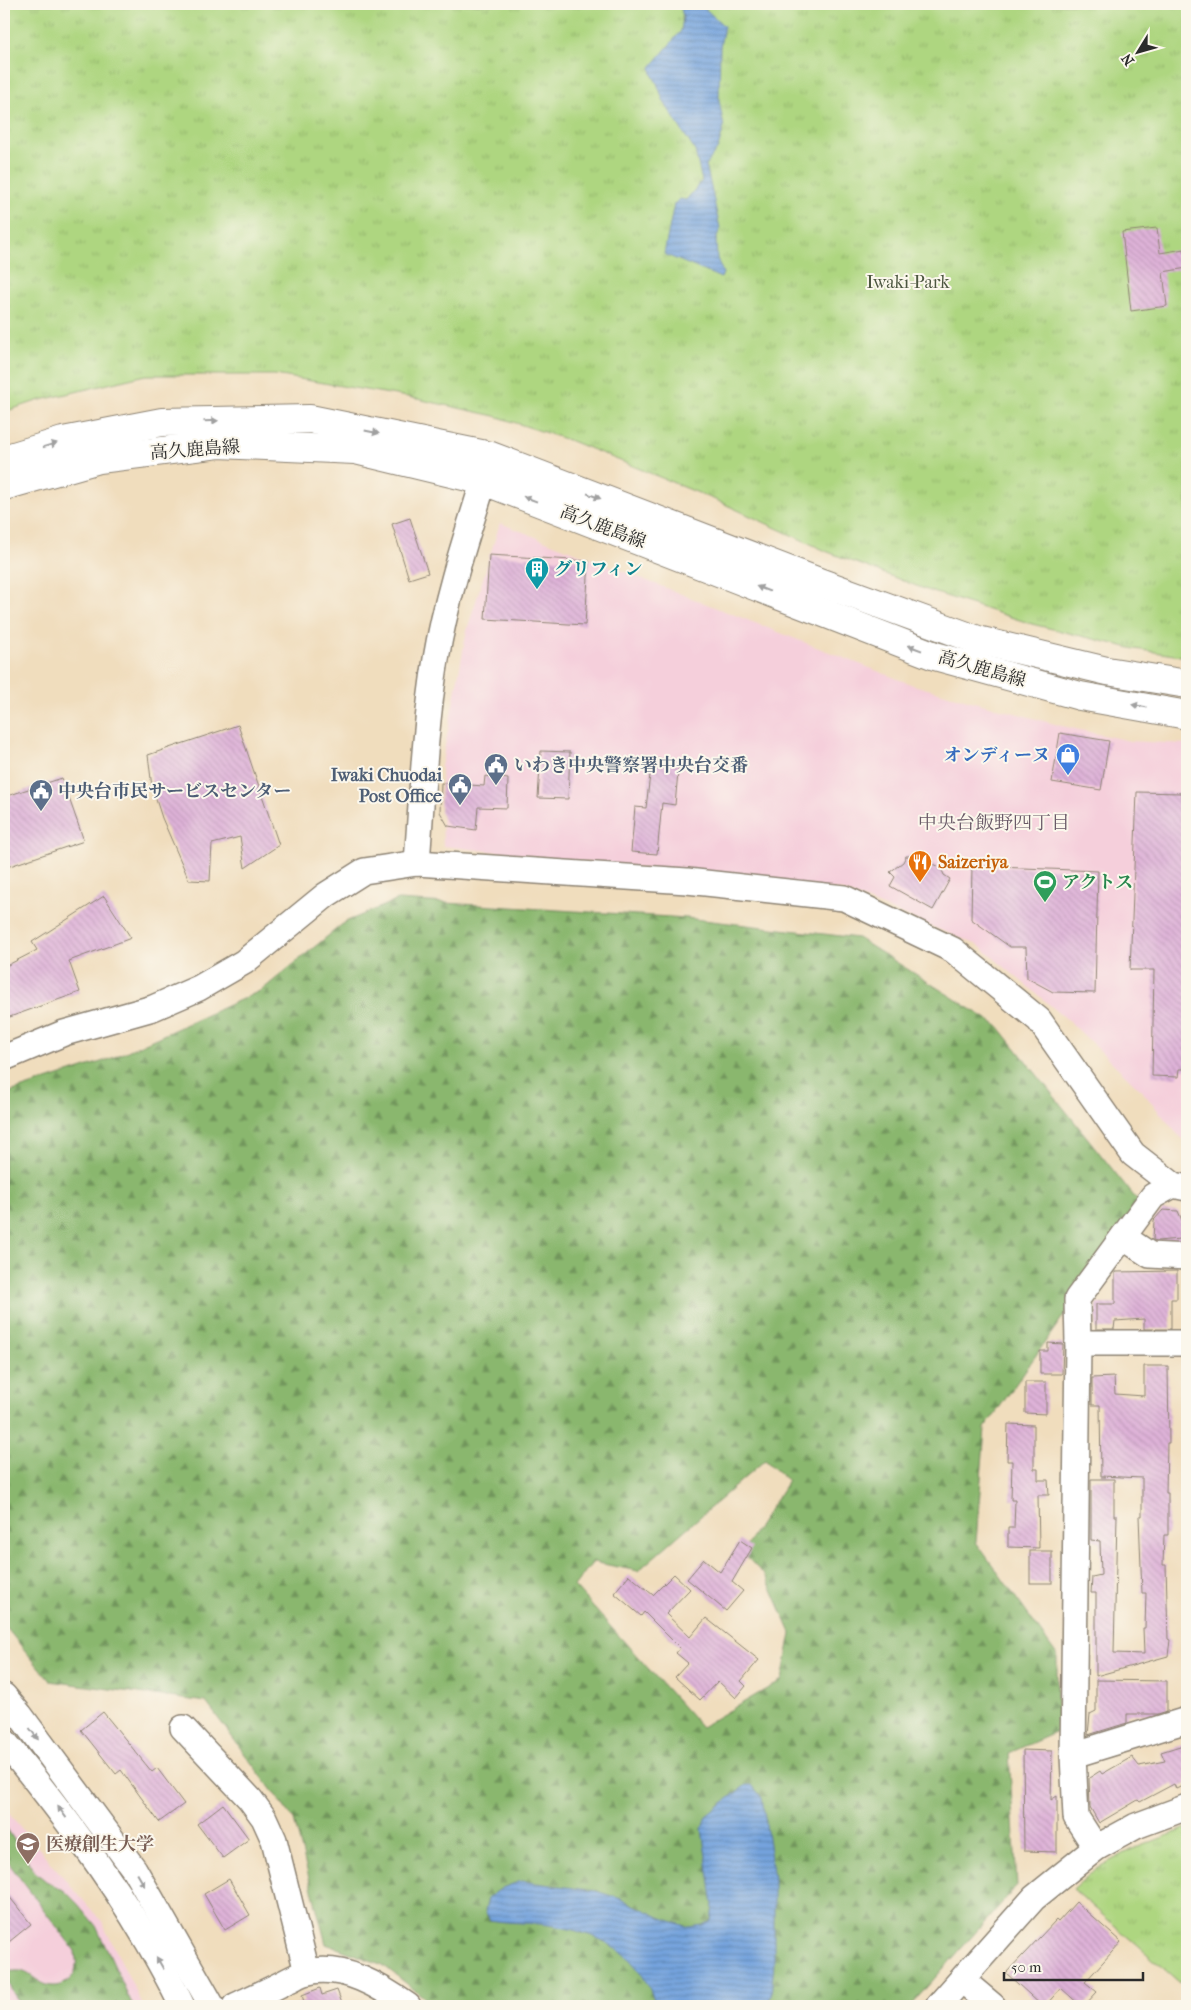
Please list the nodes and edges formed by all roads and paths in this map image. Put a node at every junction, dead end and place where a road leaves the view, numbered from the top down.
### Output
1 (4, 459) edge
2 (487, 469) junction
3 (4, 486) edge
4 (1187, 684) edge
5 (1187, 714) edge
6 (417, 863) junction
7 (4, 1058) edge
8 (1180, 1186) edge
9 (1123, 1236) junction
10 (1187, 1257) edge
11 (1078, 1343) junction
12 (1187, 1343) edge
13 (4, 1696) edge
14 (1187, 1720) edge
15 (183, 1728) dead end
16 (4, 1741) edge
17 (1073, 1755) junction
18 (1187, 1807) edge
19 (1096, 1848) junction
20 (307, 1972) junction
21 (962, 1980) junction
22 (397, 2003) edge
23 (182, 2006) edge
24 (212, 2006) edge
25 (235, 2006) edge
26 (938, 2006) edge
27 (993, 2006) edge

1 -> 2 main road, 高久鹿島線
2 - 3 main road, 高久鹿島線
2 -> 4 main road, 高久鹿島線
5 -> 2 main road, 高久鹿島線
2 - 6 street
6 - 7 street
6 - 8 street
8 - 9 street
9 - 10 street
9 - 11 street
11 - 12 street
11 - 17 street
13 -> 24 street
14 - 17 street
15 - 20 street
23 -> 16 street
17 - 19 street
18 - 19 street
19 - 21 street
20 - 22 street
20 - 25 street
21 - 26 street
21 - 27 street

